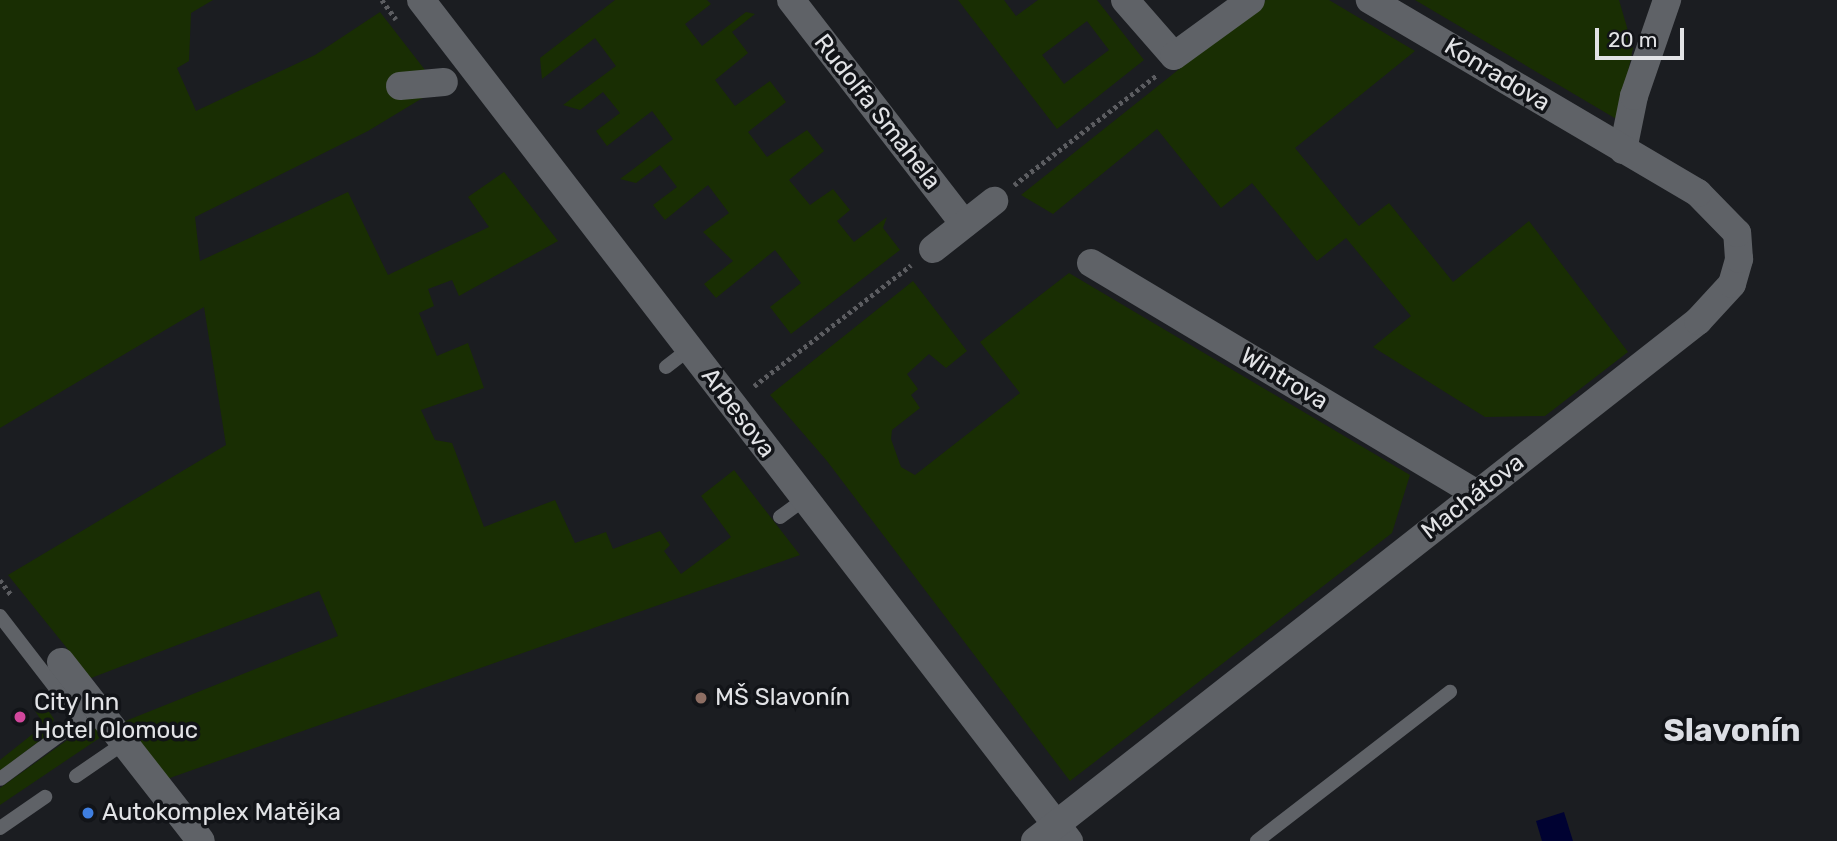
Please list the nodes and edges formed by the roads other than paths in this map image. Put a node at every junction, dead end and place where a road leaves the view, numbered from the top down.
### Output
1 (421, 0) edge
2 (790, 0) edge
3 (1125, 0) edge
4 (1251, 0) edge
5 (1370, 0) edge
6 (1667, 0) edge
7 (471, 63) junction
8 (444, 82) joint
9 (400, 86) dead end
10 (1623, 150) junction
11 (994, 201) road end
12 (964, 225) junction
13 (933, 249) road end
14 (1091, 264) dead end
15 (690, 349) junction
16 (666, 367) dead end
17 (1477, 494) junction
18 (805, 499) junction
19 (780, 517) dead end
20 (0, 616) edge
21 (61, 662) dead end
22 (1450, 692) dead end
23 (124, 743) junction
24 (76, 776) dead end
25 (0, 779) edge
26 (45, 797) dead end
27 (0, 828) edge
28 (1054, 835) edge
29 (201, 841) edge
30 (1257, 841) edge

1 - 7 street, Arbesova
2 - 12 street, Rudolfa Smahela
3 - 4 street
5 - 10 street, Konradova
6 - 10 street
7 - 8 lane
7 - 15 street, Arbesova
8 - 9 street
10 - 17 street, Machátova
11 - 12 street
12 - 13 street
14 - 17 street, Wintrova
15 - 16 lane
15 - 18 street, Arbesova
17 - 28 street, Machátova
18 - 19 lane
18 - 28 street, Arbesova
20 - 25 lane
21 - 23 street
22 - 30 lane
23 - 24 lane
23 - 29 street
26 - 27 lane

